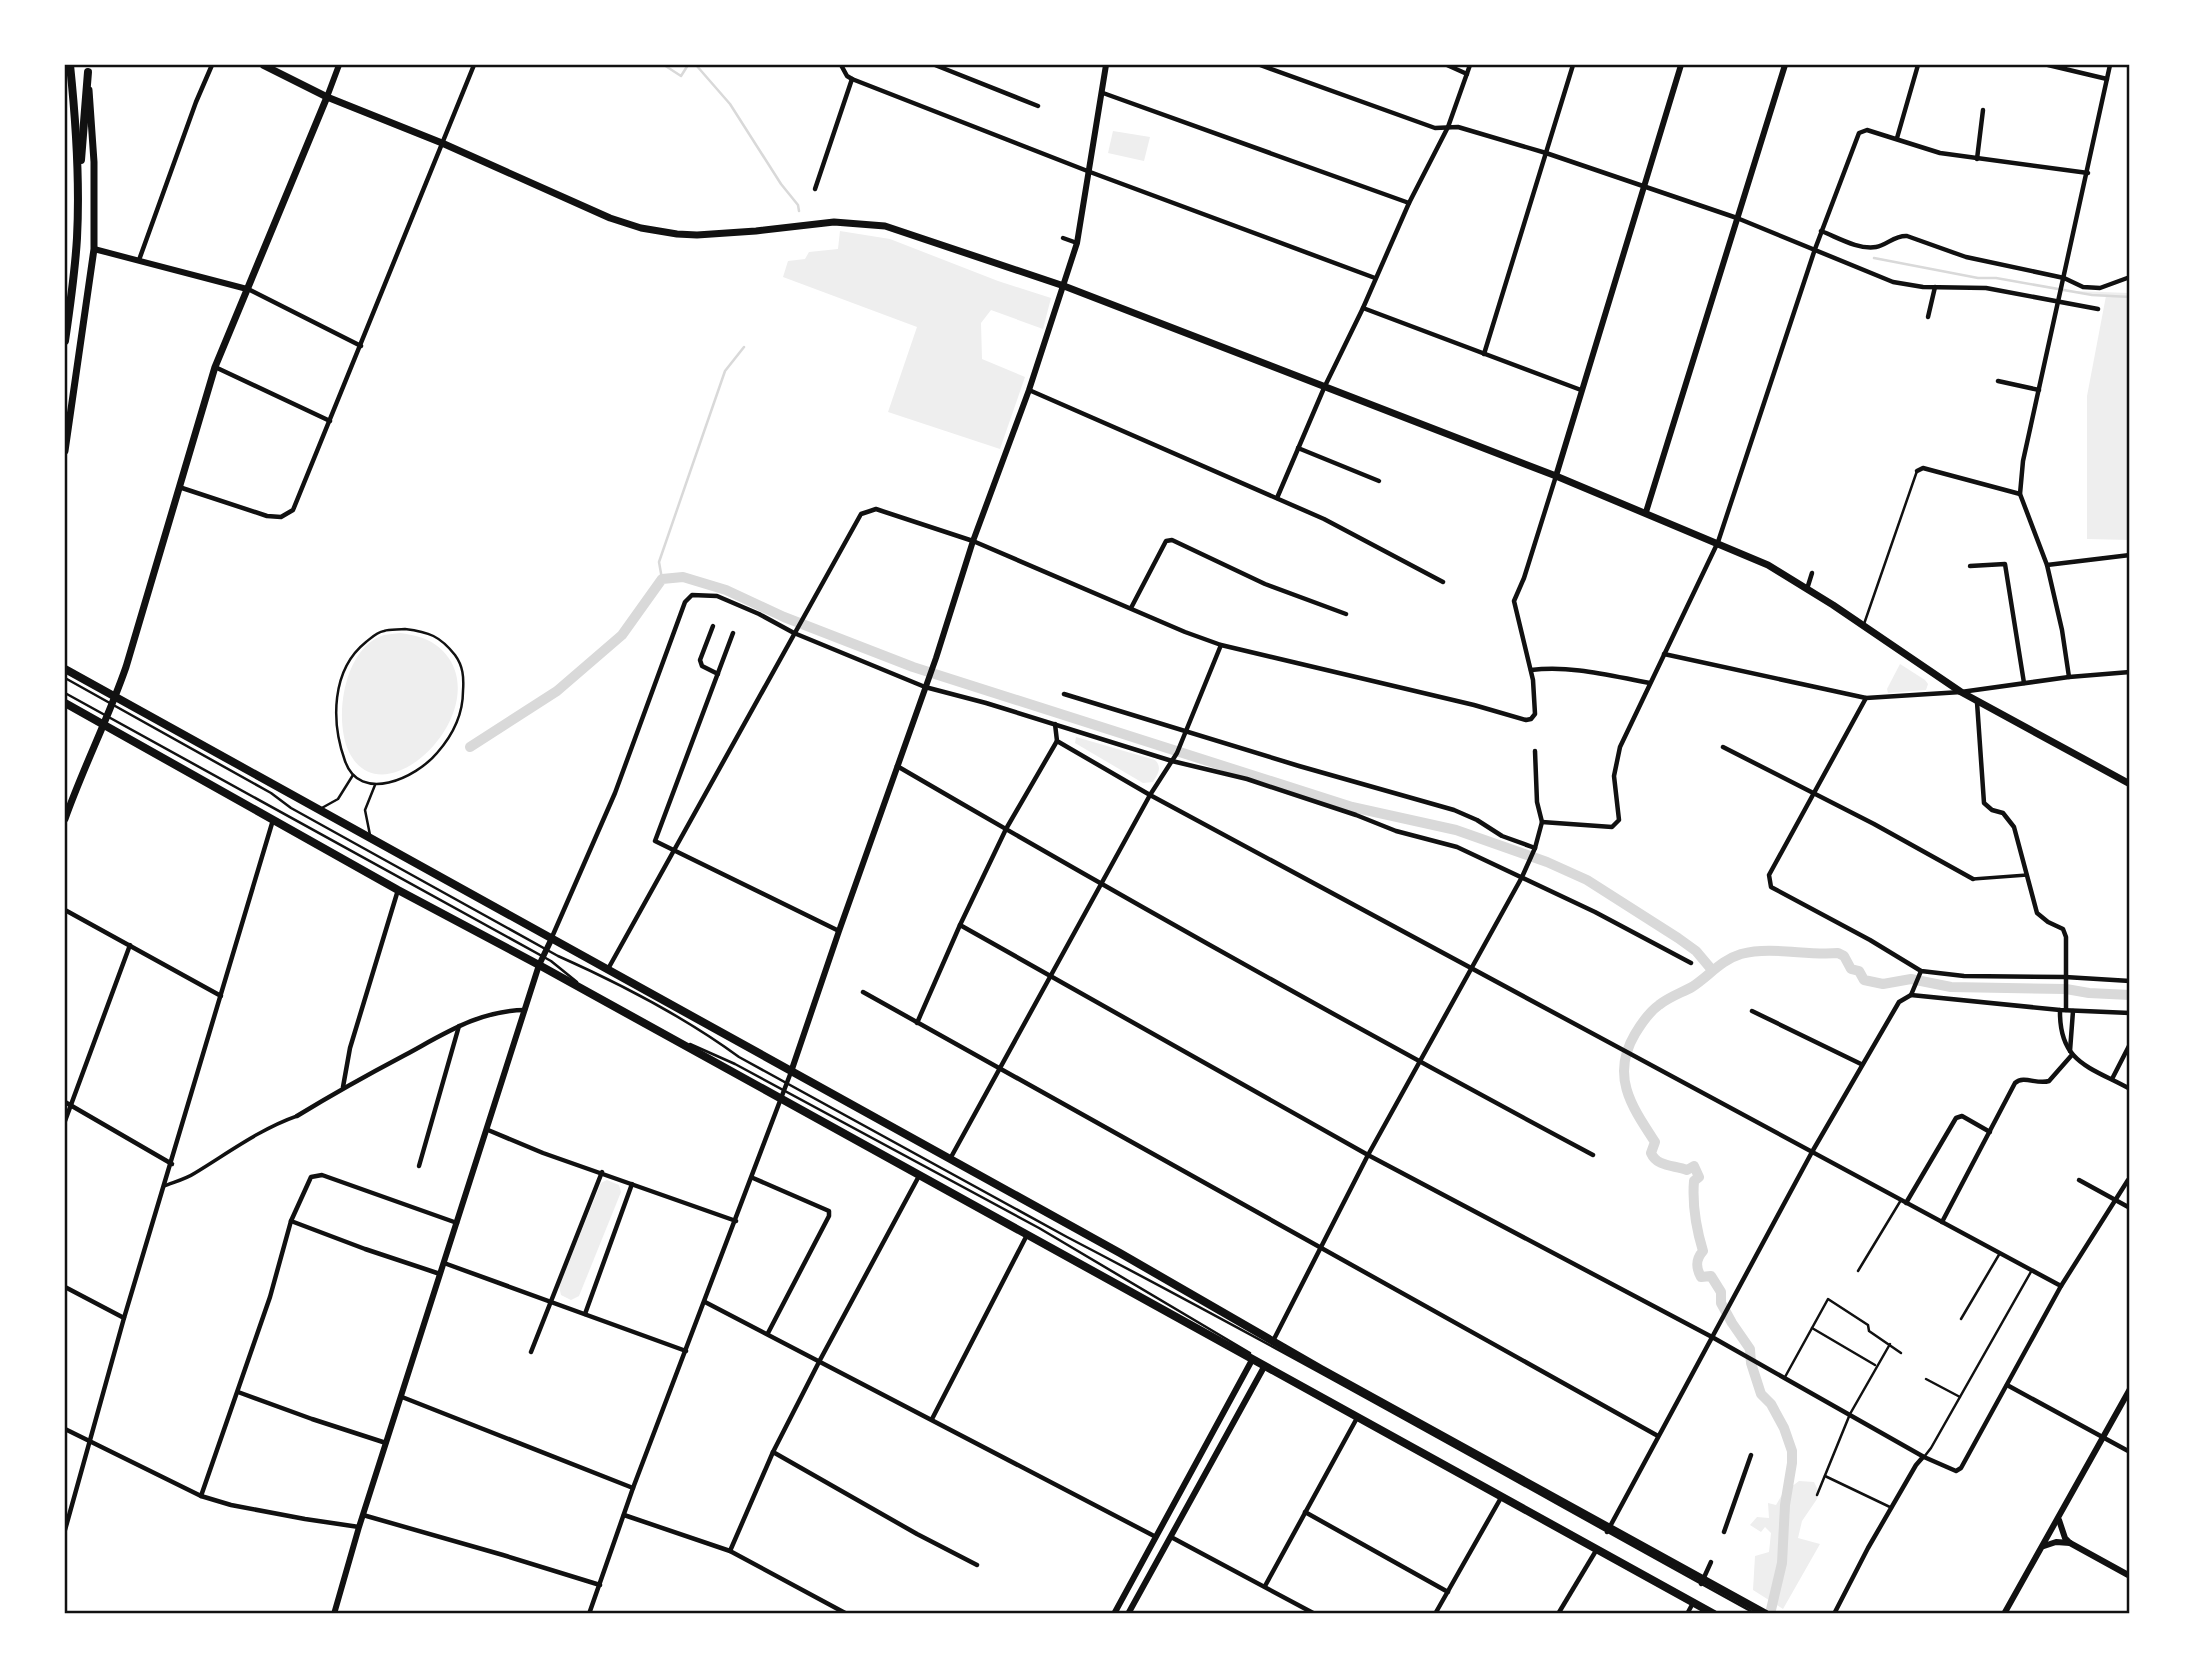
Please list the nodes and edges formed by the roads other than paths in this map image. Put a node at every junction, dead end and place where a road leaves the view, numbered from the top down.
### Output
1 (70, 65) edge
2 (212, 65) edge
3 (263, 65) edge
4 (339, 65) edge
5 (474, 65) edge
6 (841, 65) edge
7 (935, 65) edge
8 (1107, 65) edge
9 (1260, 65) edge
10 (1447, 65) edge
11 (1470, 65) edge
12 (1573, 65) edge
13 (1681, 65) edge
14 (1785, 65) edge
15 (1918, 65) edge
16 (2048, 65) edge
17 (2110, 65) edge
18 (88, 68) edge
19 (1468, 74) junction
20 (852, 79) junction
21 (2107, 79) junction
22 (1103, 93) junction
23 (327, 97) junction
24 (1038, 106) dead end
25 (1983, 110) dead end
26 (1448, 127) junction
27 (1896, 138) junction
28 (442, 143) junction
29 (1546, 153) junction
30 (1977, 159) junction
31 (1090, 172) junction
32 (2088, 173) junction
33 (1644, 186) junction
34 (815, 188) dead end
35 (78, 198) junction
36 (1409, 202) junction
37 (1737, 218) junction
38 (1821, 231) junction
39 (1063, 238) dead end
40 (1077, 243) junction
41 (94, 249) junction
42 (1815, 249) junction
43 (139, 260) junction
44 (2130, 277) edge
45 (1376, 278) junction
46 (2064, 279) junction
47 (1064, 286) junction
48 (1935, 287) junction
49 (247, 289) junction
50 (2059, 299) junction
51 (1363, 308) junction
52 (2098, 309) dead end
53 (1928, 317) dead end
54 (65, 341) edge
55 (361, 346) junction
56 (1484, 354) junction
57 (215, 367) junction
58 (1998, 381) dead end
59 (1324, 388) junction
60 (1029, 390) junction
61 (1581, 390) junction
62 (2039, 390) junction
63 (330, 421) junction
64 (1298, 448) junction
65 (65, 451) edge
66 (1917, 471) joint
67 (1556, 476) junction
68 (1379, 481) dead end
69 (179, 487) junction
70 (2020, 494) junction
71 (1277, 498) junction
72 (1646, 512) junction
73 (973, 541) junction
74 (1718, 542) junction
75 (2130, 555) edge
76 (2047, 565) junction
77 (1970, 566) dead end
78 (1812, 573) dead end
79 (1443, 582) dead end
80 (1807, 589) junction
81 (1131, 608) junction
82 (1346, 614) dead end
83 (713, 626) dead end
84 (1863, 626) junction
85 (795, 631) junction
86 (733, 633) dead end
87 (1220, 645) junction
88 (1664, 654) junction
89 (65, 669) edge
90 (1531, 670) junction
91 (2130, 672) edge
92 (718, 674) junction
93 (2069, 677) junction
94 (65, 678) edge
95 (1650, 683) junction
96 (2024, 683) junction
97 (925, 687) junction
98 (1961, 692) junction
99 (65, 693) edge
100 (1064, 694) dead end
101 (1866, 698) junction
102 (114, 700) junction
103 (1977, 701) junction
104 (65, 703) edge
105 (107, 716) junction
106 (1055, 724) junction
107 (102, 725) junction
108 (1185, 735) junction
109 (1057, 741) junction
110 (1723, 747) dead end
111 (1535, 751) dead end
112 (1172, 761) junction
113 (897, 766) junction
114 (353, 775) junction
115 (2130, 784) edge
116 (375, 785) junction
117 (1814, 794) junction
118 (1150, 795) junction
119 (318, 810) junction
120 (65, 819) edge
121 (273, 819) junction
122 (1542, 821) junction
123 (1006, 829) junction
124 (371, 838) junction
125 (674, 850) junction
126 (1534, 850) junction
127 (1523, 874) junction
128 (2028, 875) junction
129 (1973, 879) joint
130 (1101, 884) junction
131 (398, 890) junction
132 (65, 910) edge
133 (960, 925) junction
134 (839, 931) junction
135 (552, 938) junction
136 (130, 945) junction
137 (1691, 963) dead end
138 (540, 965) junction
139 (1471, 967) junction
140 (607, 969) junction
141 (1920, 973) junction
142 (1051, 976) junction
143 (2065, 979) junction
144 (2130, 981) edge
145 (863, 992) dead end
146 (1912, 993) junction
147 (221, 996) junction
148 (2064, 1008) junction
149 (526, 1010) junction
150 (1752, 1011) dead end
151 (2073, 1011) junction
152 (2130, 1013) edge
153 (917, 1023) junction
154 (460, 1026) junction
155 (2130, 1044) edge
156 (2071, 1054) junction
157 (1419, 1062) junction
158 (1862, 1064) junction
159 (999, 1069) junction
160 (791, 1072) junction
161 (2112, 1079) junction
162 (343, 1088) junction
163 (2130, 1089) edge
164 (782, 1099) junction
165 (68, 1103) edge
166 (297, 1116) joint
167 (65, 1121) edge
168 (488, 1130) junction
169 (1990, 1132) junction
170 (1812, 1152) junction
171 (1368, 1155) junction
172 (1593, 1155) dead end
173 (950, 1160) junction
174 (172, 1164) junction
175 (419, 1166) dead end
176 (602, 1172) junction
177 (920, 1175) junction
178 (753, 1178) junction
179 (2079, 1180) dead end
180 (2128, 1180) dead end
181 (632, 1184) junction
182 (164, 1186) junction
183 (2114, 1200) junction
184 (1904, 1202) junction
185 (2130, 1208) edge
186 (291, 1221) junction
187 (736, 1221) junction
188 (1942, 1222) junction
189 (458, 1223) junction
190 (1027, 1235) junction
191 (1322, 1248) junction
192 (2000, 1253) junction
193 (444, 1263) junction
194 (2032, 1270) junction
195 (1858, 1271) dead end
196 (441, 1274) junction
197 (2061, 1286) junction
198 (65, 1287) edge
199 (553, 1301) junction
200 (705, 1302) junction
201 (585, 1314) junction
202 (124, 1318) junction
203 (1961, 1319) dead end
204 (1812, 1328) junction
205 (768, 1333) junction
206 (1713, 1337) junction
207 (1273, 1341) junction
208 (1890, 1345) junction
209 (686, 1351) junction
210 (531, 1352) dead end
211 (1901, 1353) dead end
212 (820, 1360) junction
213 (1251, 1360) junction
214 (1876, 1366) junction
215 (1265, 1367) junction
216 (1785, 1378) junction
217 (1926, 1379) dead end
218 (2007, 1385) junction
219 (2130, 1389) edge
220 (238, 1392) junction
221 (402, 1397) junction
222 (1960, 1397) junction
223 (1850, 1415) junction
224 (1358, 1418) junction
225 (932, 1419) junction
226 (65, 1429) edge
227 (1658, 1436) junction
228 (2103, 1437) junction
229 (90, 1443) junction
230 (387, 1443) junction
231 (773, 1452) junction
232 (2130, 1452) edge
233 (1751, 1455) dead end
234 (1924, 1457) junction
235 (1825, 1476) junction
236 (633, 1488) junction
237 (1502, 1495) junction
238 (1817, 1495) dead end
239 (201, 1496) junction
240 (1892, 1508) junction
241 (1305, 1513) junction
242 (363, 1515) junction
243 (624, 1515) junction
244 (2059, 1518) junction
245 (359, 1527) junction
246 (65, 1530) edge
247 (1608, 1530) junction
248 (1724, 1532) dead end
249 (1156, 1537) junction
250 (1171, 1537) junction
251 (2070, 1543) junction
252 (2043, 1546) junction
253 (1597, 1548) junction
254 (730, 1550) junction
255 (1711, 1562) dead end
256 (977, 1565) dead end
257 (2130, 1576) edge
258 (1702, 1582) junction
259 (600, 1585) junction
260 (1265, 1586) junction
261 (1448, 1592) junction
262 (1694, 1601) junction
263 (1756, 1612) edge
264 (334, 1614) edge
265 (589, 1614) edge
266 (847, 1614) edge
267 (1114, 1614) edge
268 (1128, 1614) edge
269 (1315, 1614) edge
270 (1435, 1614) edge
271 (1558, 1614) edge
272 (1687, 1614) edge
273 (1714, 1614) edge
274 (1722, 1614) edge
275 (1766, 1614) edge
276 (1834, 1614) edge
277 (2004, 1614) edge

1 - 35 main road
2 - 43 street
3 - 23 main road
4 - 23 street
5 - 28 street
6 - 20 street
7 - 24 street
8 - 22 street
9 - 26 street
10 - 19 street
11 - 19 street
12 - 29 street
13 - 33 street
14 - 37 street
15 - 27 street
16 - 21 street
17 - 21 street
18 - 35 main road
18 - 41 main road
19 - 26 street
20 - 31 street
20 - 34 street
21 - 32 street
22 - 31 street
22 - 36 street
23 - 28 main road
23 - 49 main road
25 - 30 street
26 - 29 street
26 - 36 street
27 - 30 street
27 - 38 street
28 - 47 main road
28 - 55 street
29 - 33 street
29 - 56 street
30 - 32 street
31 - 40 street
31 - 45 street
32 - 46 street
33 - 37 street
33 - 61 street
35 - 54 main road
36 - 45 street
37 - 42 street
37 - 72 street
38 - 42 street
38 - 46 street
39 - 40 street
40 - 47 street
41 - 43 street
41 - 65 main road
42 - 48 street
42 - 74 street
43 - 49 street
44 - 46 street
45 - 51 street
46 - 50 street
47 - 59 main road
47 - 60 street
48 - 50 street
48 - 53 street
49 - 55 street
49 - 57 main road
50 - 52 street
50 - 62 street
51 - 56 street
51 - 59 street
55 - 63 street
56 - 61 street
57 - 63 street
57 - 69 main road
58 - 62 street
59 - 64 street
59 - 67 main road
60 - 71 street
60 - 73 street
61 - 67 street
62 - 70 street
63 - 69 street
64 - 68 street
64 - 71 street
66 - 70 street
66 - 84 lane
67 - 72 main road
67 - 90 street
69 - 102 main road
70 - 76 street
71 - 79 street
72 - 74 main road
73 - 81 street
73 - 85 street
73 - 97 street
74 - 80 main road
74 - 88 street
75 - 76 street
76 - 93 street
77 - 96 street
78 - 80 street
80 - 84 main road
81 - 82 street
81 - 87 street
83 - 92 street
84 - 98 main road
85 - 97 street
85 - 125 street
85 - 135 street
86 - 92 street
87 - 90 street
87 - 108 street
88 - 95 street
88 - 101 street
89 - 102 main road
90 - 95 street
91 - 93 street
92 - 125 street
93 - 96 street
94 - 102 lane
95 - 122 street
96 - 98 street
97 - 106 street
97 - 113 street
98 - 101 street
98 - 103 main road
99 - 105 lane
100 - 108 street
101 - 117 street
102 - 105 main road
102 - 119 main road
102 - 247 lane
103 - 115 main road
103 - 128 street
104 - 107 main road
105 - 107 main road
105 - 237 lane
106 - 109 street
106 - 112 street
107 - 120 main road
107 - 121 main road
108 - 112 street
108 - 126 street
109 - 118 street
109 - 123 street
110 - 117 street
111 - 122 street
112 - 118 street
112 - 127 street
113 - 123 street
113 - 134 street
114 - 116 lane
114 - 116 lane
114 - 119 lane
116 - 124 lane
117 - 129 street
117 - 141 street
118 - 130 street
118 - 139 street
119 - 124 main road
121 - 131 main road
121 - 147 street
122 - 126 street
123 - 130 street
123 - 133 street
124 - 135 main road
125 - 134 street
125 - 140 street
126 - 127 street
127 - 137 street
127 - 139 street
128 - 129 street
128 - 143 street
130 - 142 street
130 - 157 street
131 - 138 main road
131 - 162 street
132 - 136 street
133 - 142 street
133 - 153 street
134 - 160 street
135 - 138 street
135 - 140 main road
136 - 147 street
136 - 165 street
138 - 149 street
138 - 164 main road
139 - 157 street
139 - 170 street
140 - 160 main road
141 - 143 street
141 - 146 street
142 - 159 street
142 - 171 street
143 - 144 street
143 - 148 street
145 - 153 street
146 - 148 street
146 - 158 street
147 - 174 street
148 - 151 street
148 - 156 street
149 - 154 street
149 - 168 street
150 - 158 street
151 - 152 street
151 - 156 street
153 - 159 street
154 - 162 street
154 - 175 street
155 - 161 street
156 - 161 street
156 - 169 street
157 - 171 street
157 - 172 street
158 - 170 street
159 - 173 street
159 - 191 street
160 - 164 street
160 - 173 main road
161 - 163 street
162 - 166 street
164 - 177 main road
164 - 178 street
165 - 167 street
165 - 174 street
166 - 182 street
168 - 176 street
168 - 189 street
169 - 184 street
169 - 188 street
170 - 184 street
170 - 206 street
171 - 191 street
171 - 206 street
173 - 207 main road
174 - 182 street
176 - 181 street
176 - 199 street
177 - 190 main road
177 - 212 street
178 - 187 street
178 - 205 street
179 - 183 street
180 - 183 street
181 - 187 street
181 - 201 street
182 - 202 street
183 - 185 street
183 - 197 street
184 - 188 street
184 - 195 lane
186 - 189 street
186 - 196 street
186 - 220 street
187 - 200 street
188 - 192 street
189 - 193 street
190 - 213 main road
190 - 225 street
191 - 207 street
191 - 227 street
192 - 194 street
192 - 203 lane
193 - 196 street
193 - 199 street
194 - 197 street
194 - 222 lane
196 - 221 street
197 - 218 street
198 - 202 street
199 - 201 street
199 - 210 street
200 - 205 street
200 - 209 street
201 - 209 street
202 - 229 street
204 - 208 lane
204 - 214 lane
204 - 216 lane
205 - 212 street
206 - 216 street
206 - 227 street
207 - 247 main road
208 - 211 lane
208 - 214 lane
209 - 236 street
212 - 225 street
212 - 231 street
213 - 215 main road
213 - 249 street
214 - 223 lane
215 - 224 main road
215 - 250 street
216 - 223 street
217 - 222 lane
218 - 228 street
218 - 234 street
219 - 228 street
220 - 230 street
220 - 239 street
221 - 230 street
221 - 236 street
222 - 234 lane
223 - 234 street
223 - 235 lane
224 - 237 main road
224 - 241 street
225 - 249 street
226 - 229 street
227 - 247 street
228 - 232 street
228 - 244 street
229 - 239 street
229 - 246 street
230 - 242 street
231 - 254 street
231 - 256 street
233 - 248 street
234 - 240 street
235 - 238 lane
235 - 240 lane
236 - 243 street
237 - 253 main road
237 - 261 street
239 - 245 street
240 - 276 street
241 - 260 street
241 - 261 street
242 - 245 street
242 - 259 street
243 - 254 street
243 - 259 street
244 - 251 street
244 - 252 street
245 - 264 street
247 - 258 main road
249 - 267 street
250 - 260 street
250 - 268 street
251 - 252 street
251 - 257 street
252 - 277 street
253 - 262 main road
253 - 271 street
254 - 266 street
255 - 258 street
258 - 263 main road
259 - 265 street
260 - 269 street
261 - 270 street
262 - 272 street
262 - 273 main road
262 - 274 lane
263 - 275 main road

